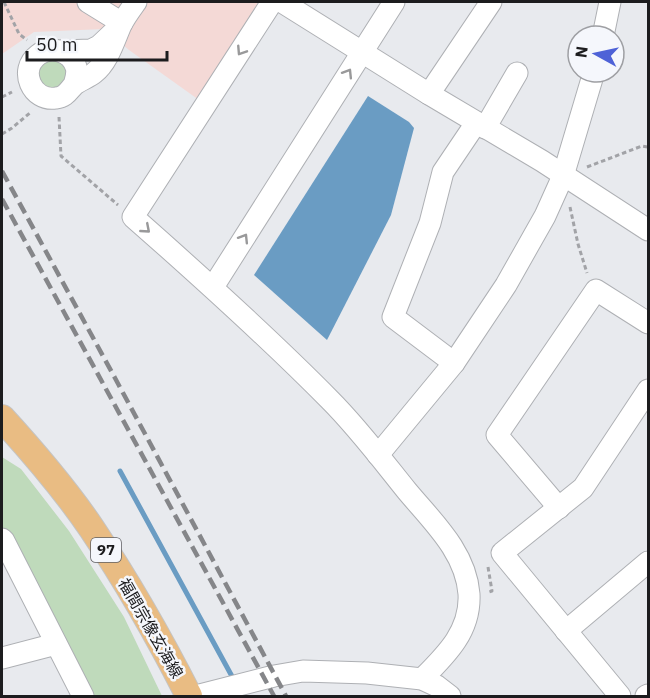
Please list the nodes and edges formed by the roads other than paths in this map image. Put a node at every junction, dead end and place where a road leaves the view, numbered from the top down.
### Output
1 (88, 2) edge
2 (136, 2) edge
3 (272, 2) edge
4 (282, 2) edge
5 (394, 2) edge
6 (490, 2) edge
7 (610, 2) edge
8 (122, 23) junction
9 (605, 24) edge
10 (362, 51) junction
11 (51, 52) junction
12 (517, 73) dead end
13 (590, 84) edge
14 (60, 94) junction
15 (429, 94) junction
16 (481, 126) junction
17 (563, 176) junction
18 (648, 230) edge
19 (213, 288) junction
20 (648, 324) edge
21 (454, 363) junction
22 (648, 390) edge
23 (2, 418) edge
24 (378, 456) junction
25 (559, 508) junction
26 (2, 540) edge
27 (648, 562) edge
28 (566, 632) junction
29 (56, 644) junction
30 (2, 658) edge
31 (422, 679) junction
32 (83, 696) edge
33 (189, 696) edge
34 (196, 696) edge
35 (450, 696) edge
36 (620, 696) edge

1 - 8 street
2 - 8 street
3 -> 19 street
4 - 10 street
5 - 10 street
6 - 15 street
7 - 9 street
8 - 11 street
8 - 14 street
10 - 15 street
19 -> 10 street
11 - 14 street
11 - 14 street
12 - 16 street
13 - 17 street
15 - 16 street
16 - 17 street
16 - 21 street
17 - 18 street
17 - 21 street
19 - 24 street
20 - 25 street
21 - 24 street
22 - 25 street
23 - 33 main road, 福間宗像玄海線 / 97
24 - 31 street
25 - 28 street
26 - 29 street
27 - 28 street
28 - 36 street
29 - 30 street
29 - 32 street
31 - 34 street
31 - 35 street

